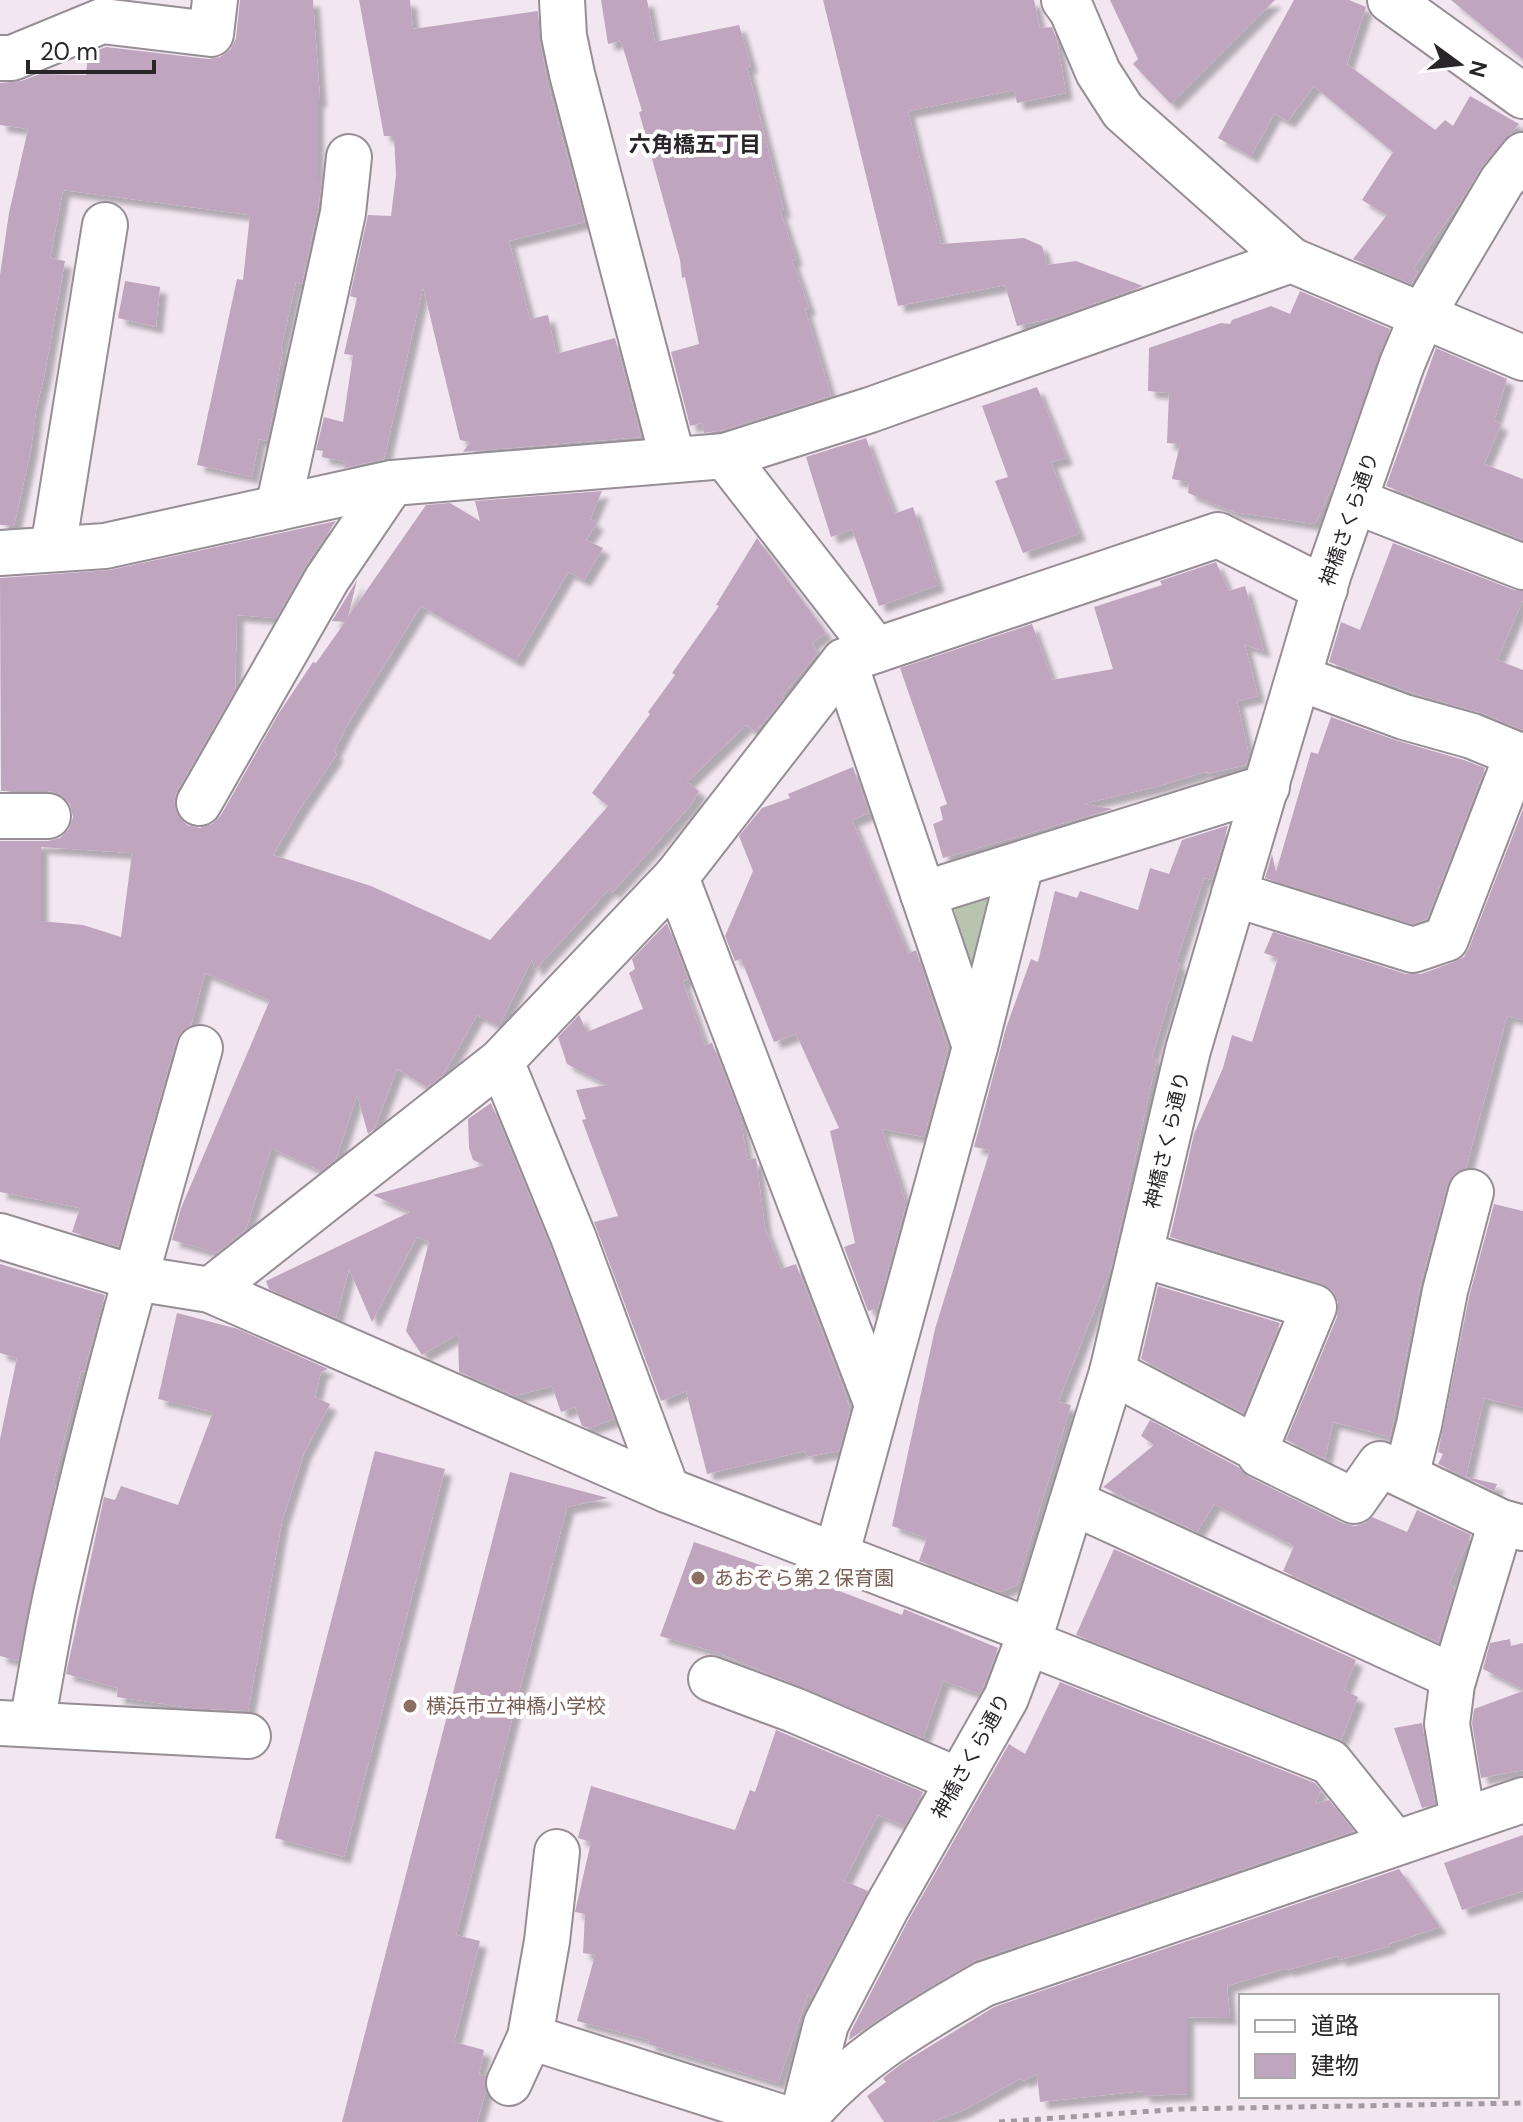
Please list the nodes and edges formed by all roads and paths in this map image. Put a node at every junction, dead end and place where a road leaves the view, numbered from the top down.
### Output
1 (215, 0) edge
2 (562, 0) edge
3 (1064, 0) edge
4 (1390, 0) edge
5 (0, 58) edge
6 (1523, 96) edge
7 (1523, 155) edge
8 (349, 157) dead end
9 (105, 225) dead end
10 (1291, 260) junction
11 (1423, 314) junction
12 (1523, 358) edge
13 (725, 456) junction
14 (673, 460) junction
15 (392, 483) junction
16 (1355, 501) junction
17 (278, 508) junction
18 (53, 549) junction
19 (0, 553) edge
20 (1523, 567) edge
21 (1325, 589) junction
22 (860, 655) junction
23 (1299, 678) junction
24 (1520, 756) edge
25 (1267, 787) junction
26 (199, 803) dead end
27 (0, 816) edge
28 (48, 816) dead end
29 (1021, 864) junction
30 (676, 877) junction
31 (923, 894) junction
32 (1234, 894) junction
33 (975, 1047) junction
34 (200, 1048) dead end
35 (501, 1061) junction
36 (1471, 1192) dead end
37 (0, 1236) edge
38 (1140, 1254) junction
39 (135, 1278) junction
40 (210, 1290) junction
41 (1112, 1372) junction
42 (877, 1405) junction
43 (1256, 1448) junction
44 (1406, 1476) junction
45 (667, 1490) junction
46 (1072, 1502) junction
47 (1512, 1525) edge
48 (836, 1556) junction
49 (1029, 1636) junction
50 (1454, 1677) junction
51 (711, 1679) dead end
52 (16, 1723) edge
53 (248, 1736) dead end
54 (958, 1780) junction
55 (1523, 1800) edge
56 (1463, 1820) junction
57 (1395, 1843) junction
58 (557, 1852) dead end
59 (530, 2037) junction
60 (509, 2083) dead end
61 (1523, 2103) edge
62 (800, 2122) edge
63 (999, 2122) edge

1 - 5 street
2 - 14 street
3 - 10 street
4 - 6 street
7 - 11 street, 神橋さくら通り
8 - 17 street
9 - 18 street
10 - 11 street
10 - 13 street
11 - 12 street
11 - 16 street, 神橋さくら通り
13 - 14 street
13 - 22 street
14 - 15 street
15 - 17 street
15 - 26 street
16 - 20 street
16 - 21 street, 神橋さくら通り
17 - 18 street
18 - 19 street
21 - 22 street
21 - 23 street, 神橋さくら通り
22 - 30 street
22 - 31 street
23 - 24 street
23 - 25 street, 神橋さくら通り
24 - 32 street
25 - 29 street
25 - 32 street, 神橋さくら通り
27 - 28 street
29 - 31 street
29 - 33 street
30 - 35 street
30 - 42 street
31 - 33 street
32 - 38 street, 神橋さくら通り
33 - 42 street
34 - 39 street
35 - 40 street
35 - 45 street
36 - 44 street
37 - 39 street
38 - 41 street, 神橋さくら通り
38 - 43 street
39 - 40 street
39 - 52 street
40 - 45 street
41 - 43 street
41 - 46 street, 神橋さくら通り
42 - 48 street
43 - 44 street
44 - 47 street
45 - 48 street
46 - 49 street, 神橋さくら通り
46 - 50 street
47 - 50 street
48 - 49 street
49 - 54 street, 神橋さくら通り
49 - 57 street
50 - 56 street
51 - 54 street
52 - 53 street
54 - 62 street, 神橋さくら通り
55 - 56 street
56 - 57 street
57 - 62 street
58 - 59 street
59 - 60 street
59 - 62 street
61 - 63 path

